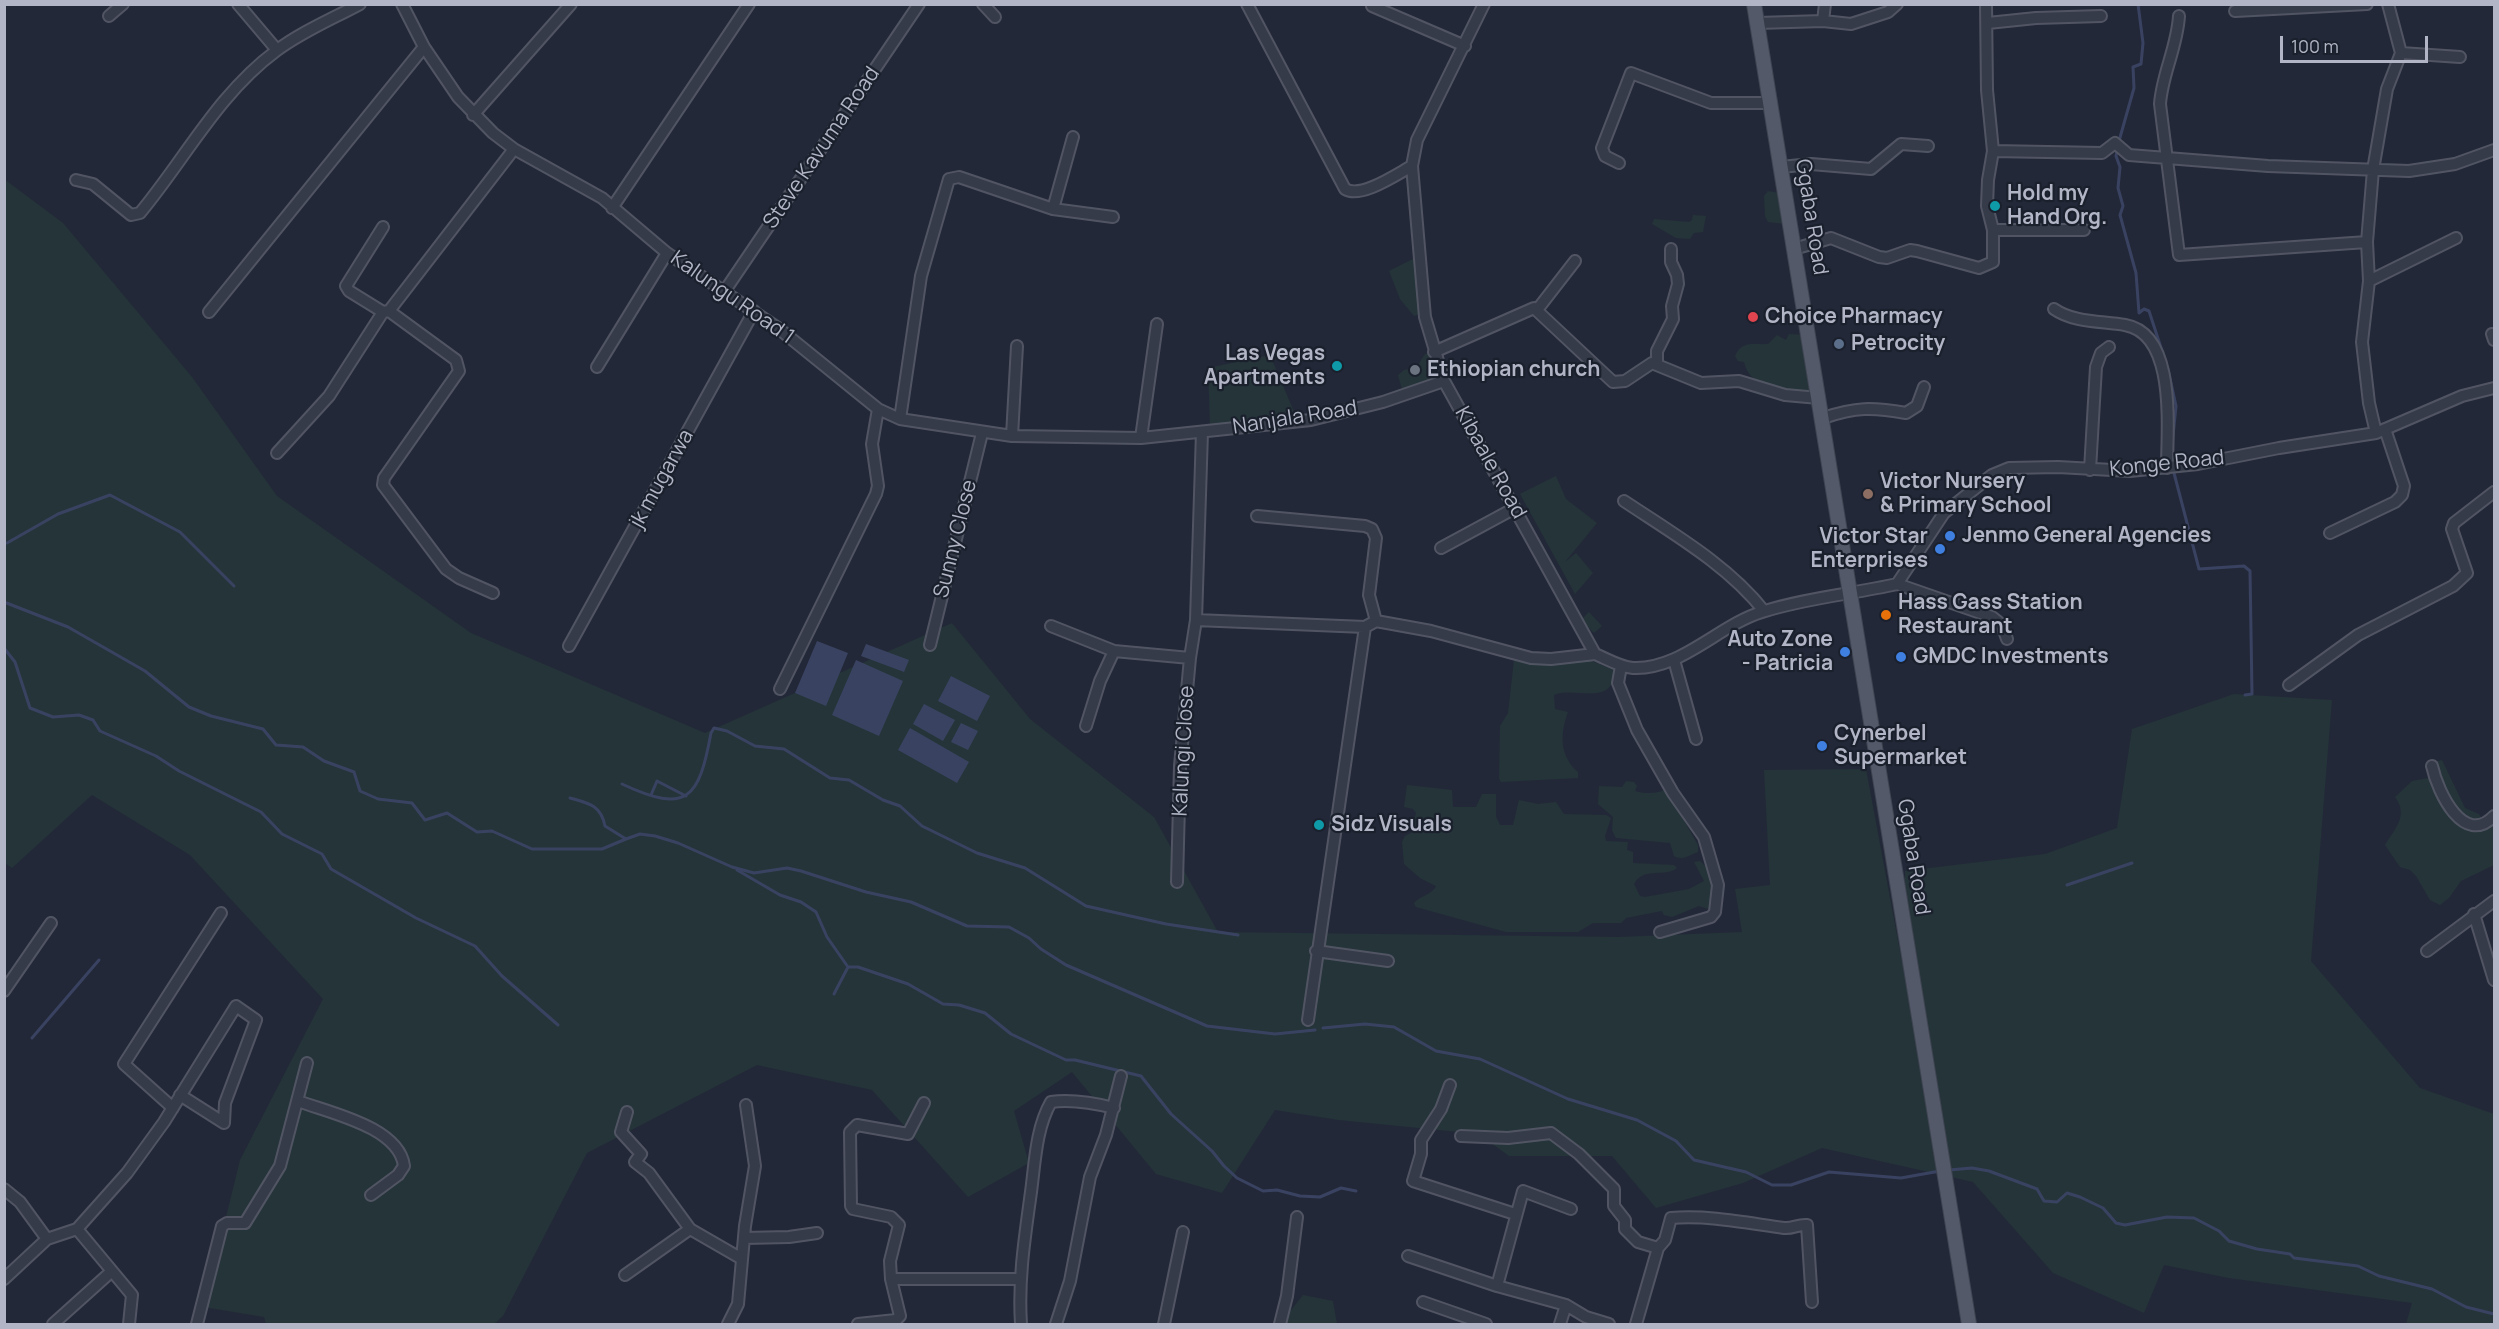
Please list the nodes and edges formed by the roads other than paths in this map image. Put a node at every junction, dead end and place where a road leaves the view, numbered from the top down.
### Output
1 (123, 4) edge
2 (238, 4) edge
3 (360, 4) edge
4 (402, 4) edge
5 (571, 4) edge
6 (749, 4) edge
7 (919, 4) edge
8 (982, 4) edge
9 (1247, 4) edge
10 (1484, 4) edge
11 (1754, 4) edge
12 (1825, 4) edge
13 (1897, 4) edge
14 (1986, 4) edge
15 (2367, 4) edge
16 (2388, 4) edge
17 (1372, 6) dead end
18 (2235, 11) dead end
19 (109, 16) dead end
20 (2101, 16) dead end
21 (2179, 16) dead end
22 (995, 17) dead end
23 (1823, 21) junction
24 (1758, 23) junction
25 (1988, 23) junction
26 (1465, 46) junction
27 (424, 47) junction
28 (277, 50) junction
29 (2401, 53) junction
30 (2460, 57) dead end
31 (1771, 102) junction
32 (473, 115) junction
33 (1073, 137) dead end
34 (1929, 146) dead end
35 (514, 149) junction
36 (2494, 150) edge
37 (1993, 151) junction
38 (2168, 158) junction
39 (1619, 163) dead end
40 (1412, 166) junction
41 (1781, 167) junction
42 (2373, 170) junction
43 (76, 180) dead end
44 (612, 208) junction
45 (1053, 209) junction
46 (1113, 217) dead end
47 (383, 227) dead end
48 (1993, 230) junction
49 (2084, 230) dead end
50 (2456, 238) dead end
51 (2367, 242) junction
52 (1671, 249) dead end
53 (1794, 249) junction
54 (667, 253) junction
55 (1575, 261) dead end
56 (2369, 281) junction
57 (724, 292) junction
58 (2054, 309) dead end
59 (1537, 310) junction
60 (754, 311) junction
61 (209, 312) dead end
62 (386, 312) junction
63 (1157, 324) dead end
64 (1017, 346) dead end
65 (2109, 347) dead end
66 (1434, 352) junction
67 (1651, 364) junction
68 (597, 367) dead end
69 (1444, 381) junction
70 (1924, 387) dead end
71 (2494, 388) edge
72 (1819, 398) junction
73 (878, 409) junction
74 (1823, 418) junction
75 (900, 419) junction
76 (2380, 431) junction
77 (1202, 432) junction
78 (982, 433) junction
79 (1012, 436) junction
80 (1141, 438) junction
81 (277, 453) dead end
82 (2167, 468) junction
83 (2090, 470) junction
84 (2494, 492) edge
85 (1624, 501) dead end
86 (1515, 508) junction
87 (1257, 516) dead end
88 (2330, 533) dead end
89 (1441, 548) dead end
90 (1897, 584) junction
91 (493, 593) dead end
92 (1849, 595) junction
93 (1764, 611) junction
94 (1196, 620) junction
95 (1376, 621) junction
96 (1051, 626) dead end
97 (1365, 627) junction
98 (2007, 639) dead end
99 (930, 645) dead end
100 (569, 646) dead end
101 (1113, 651) junction
102 (1595, 654) junction
103 (1190, 658) junction
104 (1674, 660) junction
105 (1621, 666) junction
106 (2289, 685) dead end
107 (780, 689) dead end
108 (1086, 726) dead end
109 (1696, 739) dead end
110 (2432, 766) dead end
111 (2494, 816) edge
112 (1177, 882) dead end
113 (2494, 901) edge
114 (221, 913) dead end
115 (2474, 914) junction
116 (51, 923) dead end
117 (1660, 932) dead end
118 (1316, 951) junction
119 (2427, 951) dead end
120 (1388, 961) dead end
121 (2494, 980) edge
122 (4, 991) edge
123 (1308, 1020) dead end
124 (307, 1063) dead end
125 (1121, 1076) dead end
126 (1450, 1085) dead end
127 (180, 1095) junction
128 (298, 1101) junction
129 (924, 1103) dead end
130 (746, 1105) dead end
131 (173, 1108) junction
132 (1114, 1108) junction
133 (627, 1112) dead end
134 (1461, 1136) dead end
135 (4, 1189) edge
136 (371, 1195) dead end
137 (1571, 1209) dead end
138 (1515, 1214) junction
139 (1297, 1217) dead end
140 (77, 1229) junction
141 (690, 1229) junction
142 (1183, 1232) dead end
143 (817, 1233) dead end
144 (744, 1238) junction
145 (47, 1239) junction
146 (1658, 1248) junction
147 (1408, 1256) dead end
148 (742, 1259) junction
149 (112, 1271) junction
150 (625, 1275) dead end
151 (4, 1279) edge
152 (891, 1279) junction
153 (1020, 1279) junction
154 (1497, 1286) junction
155 (1423, 1302) dead end
156 (1812, 1302) dead end
157 (1566, 1305) junction
158 (53, 1324) edge
159 (129, 1324) edge
160 (197, 1324) edge
161 (728, 1324) edge
162 (858, 1324) edge
163 (1021, 1324) edge
164 (1056, 1324) edge
165 (1164, 1324) edge
166 (1280, 1324) edge
167 (1486, 1324) edge
168 (1560, 1324) edge
169 (1610, 1324) edge
170 (1636, 1324) edge
171 (1969, 1324) edge

1 - 19 street
2 - 28 street
3 - 28 street
4 - 27 street, Kalungu Road 1
5 - 32 street
6 - 44 street
7 - 57 street, Steve Kavuma Road
8 - 22 street
9 - 40 street
10 - 26 street, Kibaale Road
11 - 24 main road, Ggaba Road
12 - 23 street
13 - 23 street
14 - 25 street
15 - 18 street
16 - 29 street
17 - 26 street
20 - 25 street
21 - 38 street
23 - 24 street
24 - 31 main road, Ggaba Road
25 - 37 street
26 - 40 street, Kibaale Road
27 - 32 street, Kalungu Road 1
27 - 61 street
28 - 43 street
29 - 30 street
29 - 42 street
31 - 39 street
31 - 41 main road, Ggaba Road
32 - 35 street, Kalungu Road 1
33 - 45 street
34 - 41 street
35 - 44 street, Kalungu Road 1
35 - 62 street
36 - 42 street
37 - 38 street
37 - 48 street
38 - 42 street
38 - 51 street
40 - 66 street, Kibaale Road
41 - 53 main road, Ggaba Road
42 - 51 street
44 - 54 street, Kalungu Road 1
45 - 46 street
45 - 75 street
47 - 62 street
48 - 49 street
48 - 53 street
50 - 56 street
51 - 56 street
52 - 67 street
53 - 72 main road, Ggaba Road
54 - 57 street, Kalungu Road 1
54 - 68 street
55 - 59 street
56 - 76 street
57 - 60 street, Kalungu Road 1
58 - 82 street
59 - 66 street
59 - 67 street
60 - 73 street, Kalungu Road 1
60 - 100 street, jk mugarwa
62 - 81 street
62 - 91 street
63 - 80 street
64 - 79 street
65 - 83 street
66 - 69 street, Kibaale Road
67 - 72 street
69 - 77 street, Nanjala Road
69 - 86 street, Kibaale Road
70 - 74 street
71 - 76 street, Konge Road
72 - 74 main road, Ggaba Road
73 - 75 street, Kalungu Road 1
73 - 107 street
74 - 92 main road, Ggaba Road
75 - 78 street, Kalungu Road 1
76 - 82 street, Konge Road
76 - 88 street
77 - 80 street, Nanjala Road
77 - 94 street, Kalungi Close
78 - 79 street, Kalungu Road 1
78 - 99 street, Sunny Close
79 - 80 street, Kalungu Road 1
82 - 83 street, Konge Road
83 - 90 street, Konge Road
84 - 106 street
85 - 93 street
86 - 89 street
86 - 102 street, Kibaale Road
87 - 95 street
90 - 92 street
90 - 98 street
92 - 93 street
92 - 171 main road, Ggaba Road
93 - 104 street
94 - 97 street
94 - 103 street, Kalungi Close
95 - 97 street
95 - 102 street
96 - 101 street
97 - 118 street
101 - 103 street
101 - 108 street
102 - 105 street
103 - 112 street, Kalungi Close
104 - 105 street
104 - 109 street
105 - 117 street
110 - 111 street
113 - 115 street
114 - 131 street
115 - 119 street
115 - 121 street
116 - 122 street
118 - 120 street
118 - 123 street
124 - 128 street
125 - 132 street
126 - 138 street
127 - 127 street
127 - 131 street
128 - 136 street
128 - 160 street
129 - 152 street
130 - 144 street
131 - 140 street
132 - 153 street
132 - 164 street
133 - 141 street
134 - 146 street
135 - 145 street
137 - 138 street
138 - 154 street
139 - 166 street
140 - 145 street
140 - 149 street
141 - 148 street
141 - 150 street
142 - 165 street
143 - 144 street
144 - 148 street
145 - 151 street
146 - 156 street
146 - 170 street
147 - 154 street
148 - 161 street
149 - 158 street
149 - 159 street
152 - 153 street
152 - 162 street
153 - 163 street
154 - 157 street
155 - 167 street
157 - 168 street
157 - 169 street

